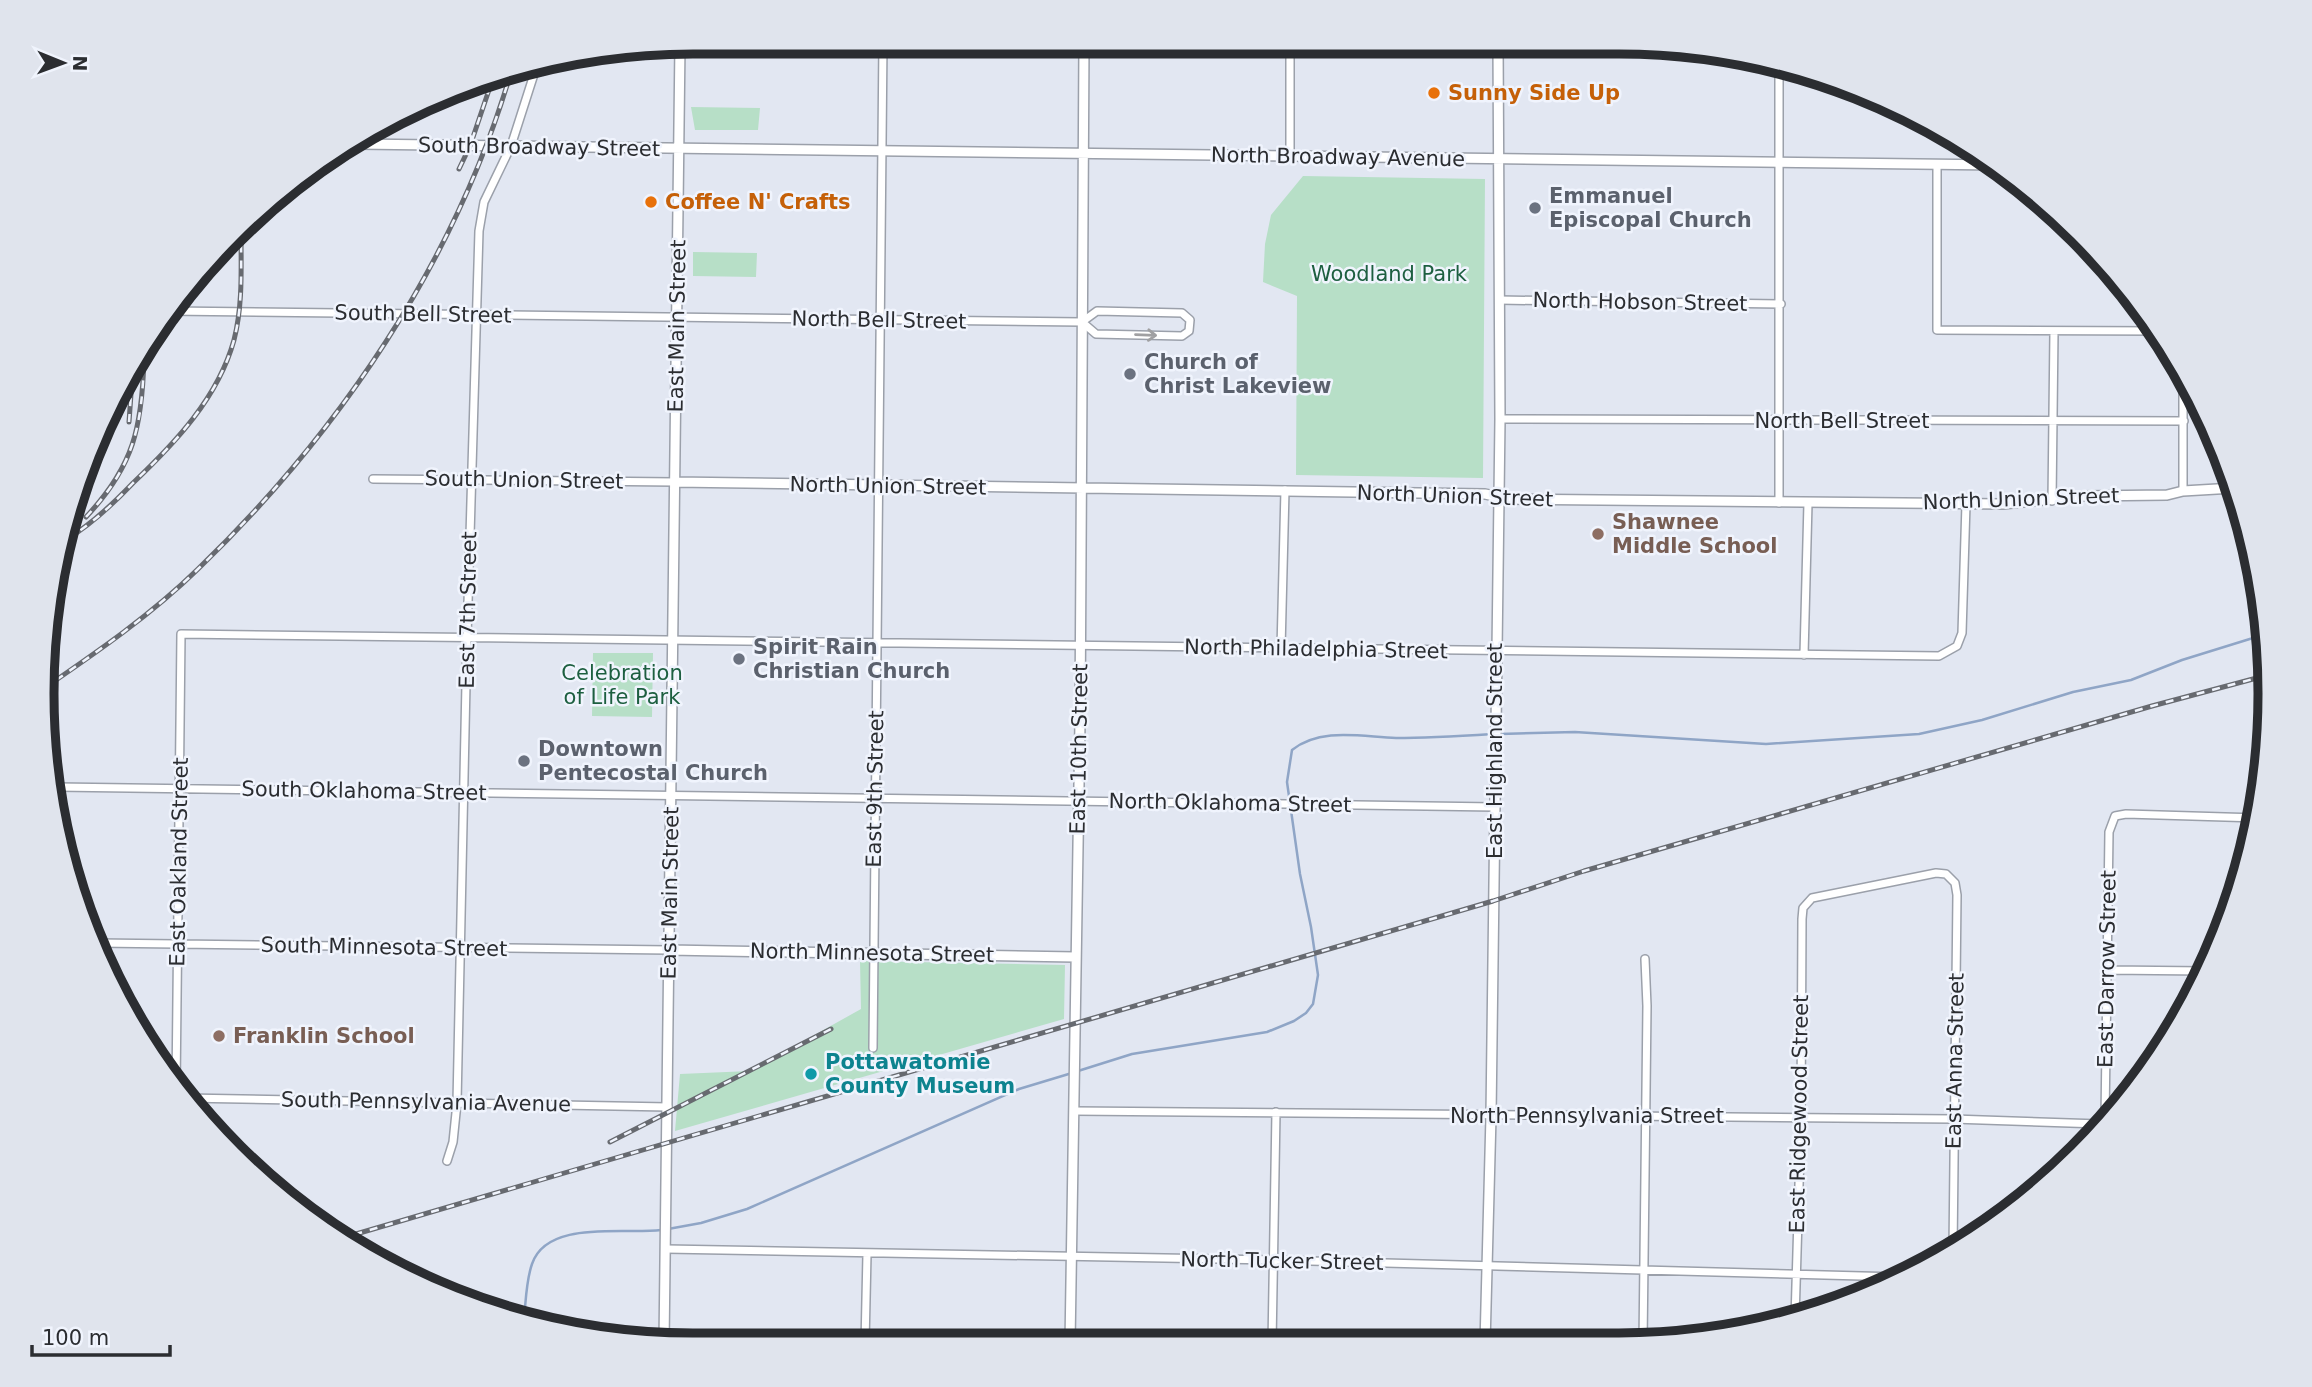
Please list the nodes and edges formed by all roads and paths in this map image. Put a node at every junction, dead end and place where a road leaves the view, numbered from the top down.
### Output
1 (883, 54) edge
2 (1084, 54) edge
3 (1290, 54) edge
4 (1498, 54) edge
5 (680, 55) edge
6 (534, 75) edge
7 (1780, 75) edge
8 (367, 144) edge
9 (512, 146) junction
10 (679, 149) junction
11 (882, 151) junction
12 (1083, 154) junction
13 (1290, 156) junction
14 (1498, 159) junction
15 (1780, 162) junction
16 (1937, 164) junction
17 (1978, 165) edge
18 (1499, 300) junction
19 (1781, 303) junction
20 (181, 311) edge
21 (475, 314) junction
22 (677, 317) junction
23 (881, 319) junction
24 (1082, 322) junction
25 (2054, 331) junction
26 (2145, 331) edge
27 (2183, 395) edge
28 (1500, 419) junction
29 (2184, 421) junction
30 (1780, 422) junction
31 (2053, 422) junction
32 (373, 479) dead end
33 (471, 479) junction
34 (675, 482) junction
35 (879, 486) junction
36 (1081, 489) junction
37 (2224, 489) edge
38 (1285, 490) junction
39 (2183, 491) junction
40 (1497, 496) junction
41 (2052, 501) junction
42 (1779, 503) junction
43 (1808, 503) junction
44 (1966, 504) junction
45 (181, 634) joint
46 (467, 637) junction
47 (673, 641) junction
48 (876, 643) junction
49 (1080, 646) junction
50 (1282, 649) junction
51 (1495, 652) junction
52 (1804, 654) junction
53 (62, 787) edge
54 (180, 789) junction
55 (464, 792) junction
56 (671, 796) junction
57 (874, 797) junction
58 (1078, 801) junction
59 (1495, 807) junction
60 (2245, 818) edge
61 (1946, 874) joint
62 (105, 943) edge
63 (178, 944) junction
64 (462, 948) junction
65 (669, 950) junction
66 (873, 953) junction
67 (1075, 957) junction
68 (1645, 959) dead end
69 (2108, 970) junction
70 (2194, 971) edge
71 (873, 1048) dead end
72 (176, 1069) edge
73 (199, 1098) edge
74 (457, 1103) junction
75 (668, 1107) junction
76 (2105, 1108) edge
77 (1074, 1111) junction
78 (1276, 1112) junction
79 (1491, 1116) junction
80 (1646, 1116) junction
81 (1801, 1118) junction
82 (1953, 1119) junction
83 (2091, 1124) edge
84 (447, 1161) dead end
85 (1953, 1238) edge
86 (666, 1247) junction
87 (867, 1254) junction
88 (1070, 1257) junction
89 (1273, 1260) junction
90 (1487, 1266) junction
91 (1643, 1270) junction
92 (1796, 1274) junction
93 (1880, 1276) edge
94 (1796, 1307) edge
95 (664, 1332) edge
96 (1643, 1332) edge
97 (865, 1333) edge
98 (1070, 1333) edge
99 (1272, 1333) edge
100 (1485, 1333) edge

1 - 11 street, East 9th Street
2 - 12 street, East 10th Street
3 - 13 street
4 - 14 street, East Highland Street
5 - 10 street, East Main Street
6 - 9 street, East 7th Street
7 - 15 street
8 - 9 street, South Broadway Street
9 - 10 street, South Broadway Street
9 - 21 street, East 7th Street
10 - 11 street, North Broadway Avenue
10 - 22 street, East Main Street
11 - 12 street, North Broadway Avenue
11 - 23 street, East 9th Street
12 - 13 street, North Broadway Avenue
12 - 24 street, East 10th Street
13 - 14 street, North Broadway Avenue
14 - 15 street, North Broadway Avenue
14 - 18 street, East Highland Street
15 - 16 street, North Broadway Avenue
15 - 19 street
16 - 17 street, North Broadway Avenue
16 - 25 street
18 - 19 street, North Hobson Street
18 - 28 street, East Highland Street
19 - 30 street
20 - 21 street, South Bell Street
21 - 22 street, South Bell Street
21 - 33 street, East 7th Street
22 - 23 street, North Bell Street
22 - 34 street, East Main Street
23 - 24 street, North Bell Street
23 - 35 street, East 9th Street
24 -> 24 street, North Bell Street
24 - 36 street, East 10th Street
25 - 26 street
25 - 31 street
27 - 29 street
28 - 30 street, North Bell Street
28 - 40 street, East Highland Street
29 - 31 street, North Bell Street
29 - 39 street
30 - 31 street, North Bell Street
30 - 42 street
31 - 41 street
32 - 33 street, South Union Street
33 - 34 street, South Union Street
33 - 46 street, East 7th Street
34 - 35 street, North Union Street
34 - 47 street, East Main Street
35 - 36 street, North Union Street
35 - 48 street, East 9th Street
36 - 38 street, North Union Street
36 - 49 street, East 10th Street
37 - 39 street, North Union Street
38 - 40 street, North Union Street
38 - 50 street
39 - 41 street, North Union Street
40 - 42 street, North Union Street
40 - 51 street, East Highland Street
41 - 44 street, North Union Street
42 - 43 street, North Union Street
43 - 44 street, North Union Street
43 - 52 street
44 - 52 street, North Philadelphia Street
45 - 46 street, North Philadelphia Street
45 - 54 street, East Oakland Street
46 - 47 street, North Philadelphia Street
46 - 55 street, East 7th Street
47 - 48 street, North Philadelphia Street
47 - 56 street, East Main Street
48 - 49 street, North Philadelphia Street
48 - 57 street, East 9th Street
49 - 50 street, North Philadelphia Street
49 - 58 street, East 10th Street
50 - 51 street, North Philadelphia Street
51 - 52 street, North Philadelphia Street
51 - 59 street, East Highland Street
53 - 54 street, South Oklahoma Street
54 - 55 street, South Oklahoma Street
54 - 63 street, East Oakland Street
55 - 56 street, South Oklahoma Street
55 - 64 street, East 7th Street
56 - 57 street, North Oklahoma Street
56 - 65 street, East Main Street
57 - 58 street, North Oklahoma Street
57 - 66 street, East 9th Street
58 - 59 street, North Oklahoma Street
58 - 67 street, East 10th Street
59 - 79 street, East Highland Street
60 - 69 street, East Darrow Street
61 - 81 street, East Ridgewood Street
61 - 82 street, East Anna Street
62 - 63 street, South Minnesota Street
63 - 64 street, South Minnesota Street
63 - 72 street, East Oakland Street
64 - 65 street, South Minnesota Street
64 - 74 street, East 7th Street
65 - 66 street, North Minnesota Street
65 - 75 street, East Main Street
66 - 67 street, North Minnesota Street
66 - 71 street, East 9th Street
67 - 77 street, East 10th Street
68 - 80 street
69 - 70 street
69 - 76 street, East Darrow Street
73 - 74 street, South Pennsylvania Avenue
74 - 75 street, South Pennsylvania Avenue
74 - 84 street, East 7th Street
75 - 86 street, East Main Street
77 - 78 street, North Pennsylvania Street
77 - 88 street, East 10th Street
78 - 79 street, North Pennsylvania Street
78 - 89 street
79 - 80 street, North Pennsylvania Street
79 - 90 street, East Highland Street
80 - 81 street, North Pennsylvania Street
80 - 91 street
81 - 82 street, North Pennsylvania Street
81 - 92 street, East Ridgewood Street
82 - 83 street, North Pennsylvania Street
82 - 85 street, East Anna Street
86 - 87 street, North Tucker Street
86 - 95 street, East Main Street
87 - 88 street, North Tucker Street
87 - 97 street
88 - 89 street, North Tucker Street
88 - 98 street, East 10th Street
89 - 90 street, North Tucker Street
89 - 99 street
90 - 91 street, North Tucker Street
90 - 100 street, East Highland Street
91 - 92 street, North Tucker Street
91 - 96 street
92 - 93 street, North Tucker Street
92 - 94 street, East Ridgewood Street

